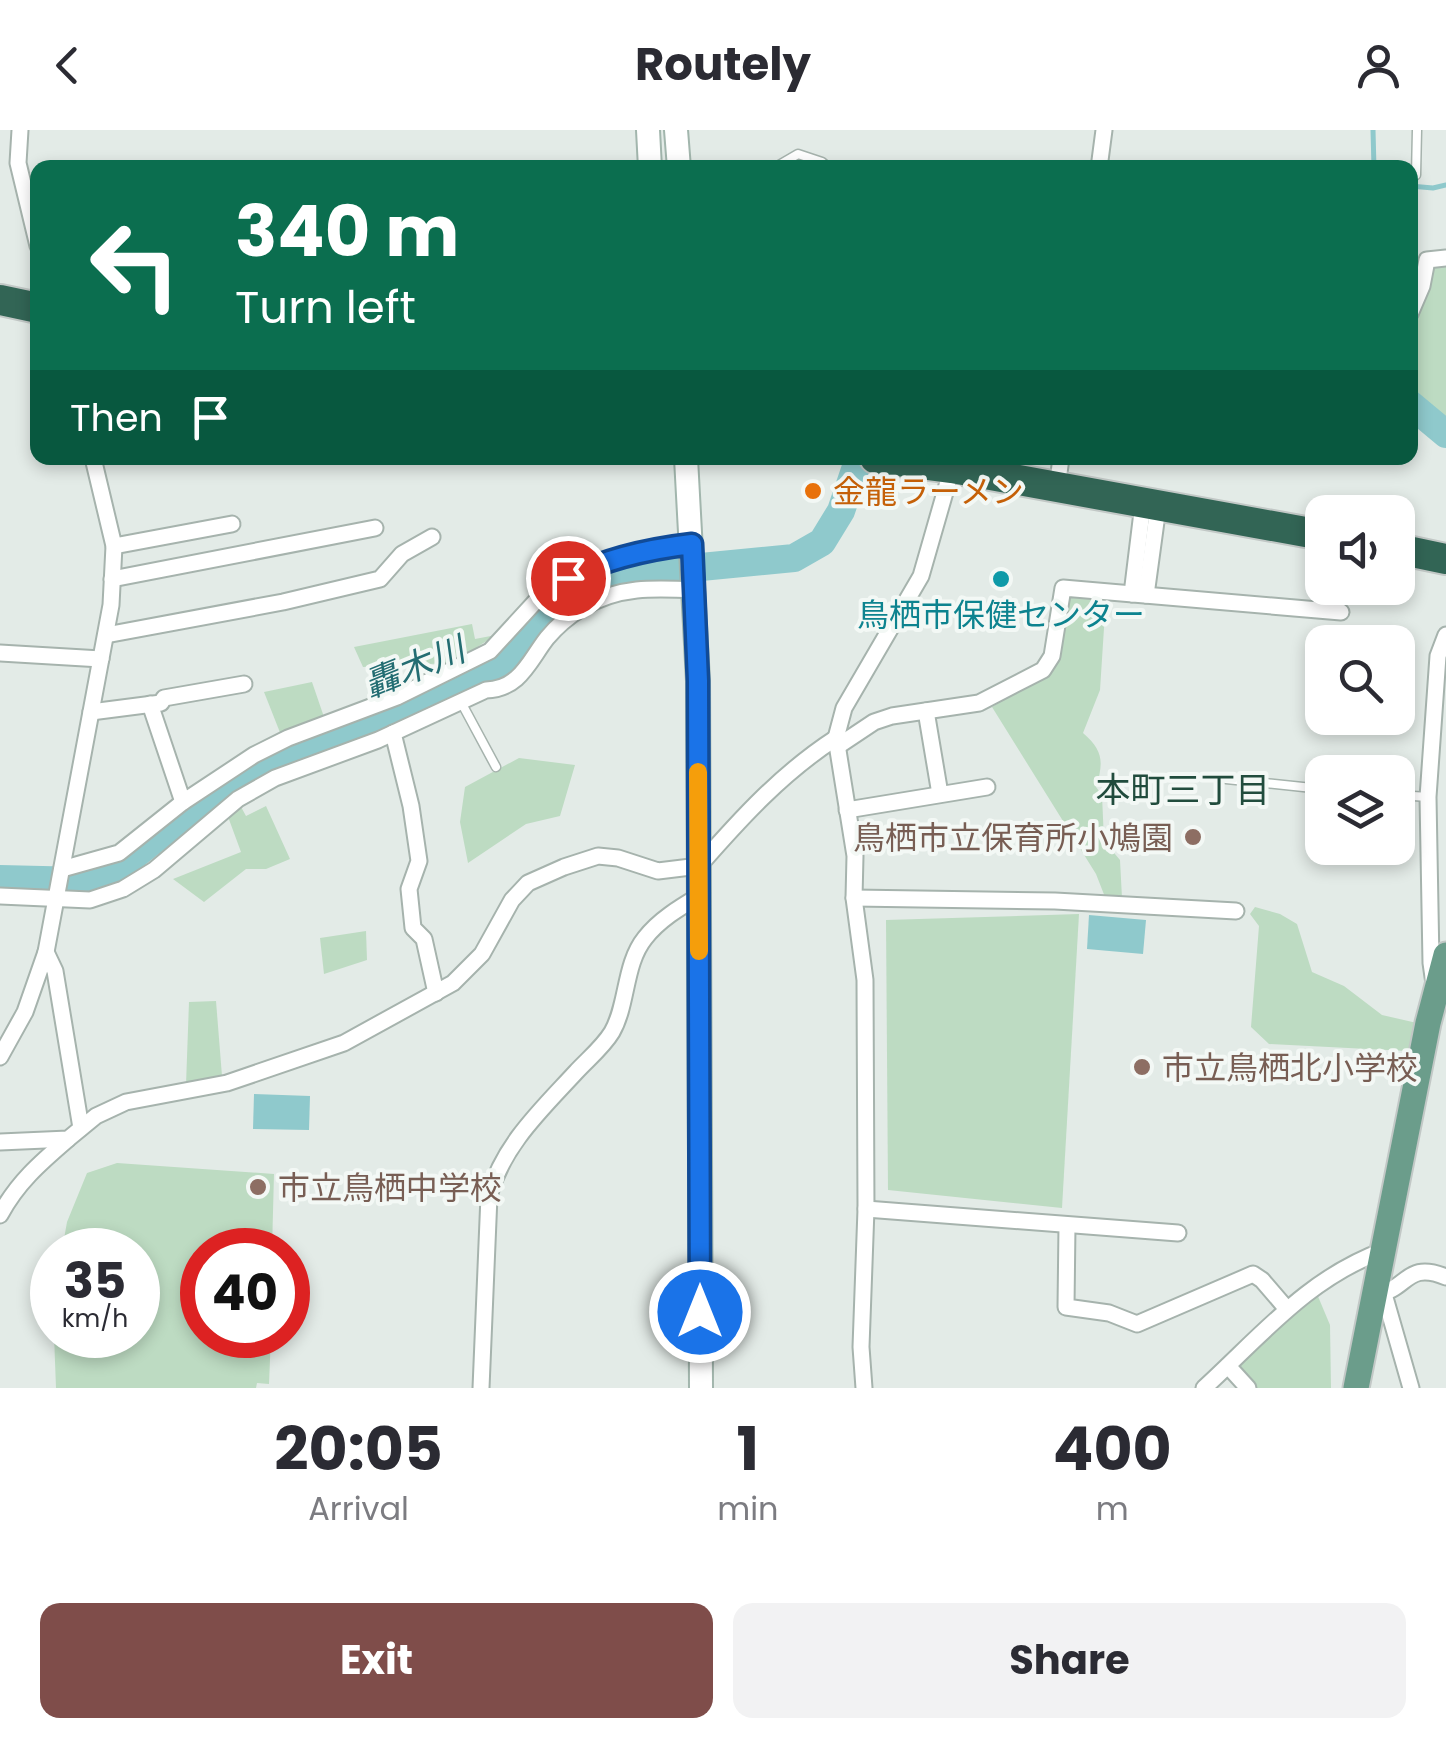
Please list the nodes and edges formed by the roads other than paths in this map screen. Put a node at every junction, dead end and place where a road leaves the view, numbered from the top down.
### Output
1 (20, 130) edge
2 (648, 130) edge
3 (676, 130) edge
4 (1104, 130) edge
5 (1417, 130) edge
6 (650, 160) edge
7 (678, 160) edge
8 (788, 160) edge
9 (816, 160) edge
10 (1100, 160) edge
11 (1416, 160) edge
12 (30, 213) edge
13 (1446, 258) edge
14 (1418, 295) edge
15 (0, 300) edge
16 (30, 306) edge
17 (96, 465) edge
18 (686, 465) edge
19 (929, 465) edge
20 (1060, 465) edge
21 (952, 468) junction
22 (1057, 489) junction
23 (1150, 506) junction
24 (232, 524) dead end
25 (374, 528) dead end
26 (1305, 531) edge
27 (432, 537) dead end
28 (114, 546) junction
29 (692, 547) junction
30 (1415, 552) edge
31 (1446, 559) edge
32 (112, 579) junction
33 (695, 585) junction
34 (1139, 595) junction
35 (1341, 612) dead end
36 (106, 634) junction
37 (1446, 635) edge
38 (0, 654) edge
39 (101, 659) junction
40 (244, 684) dead end
41 (460, 702) junction
42 (150, 704) junction
43 (92, 712) junction
44 (926, 712) junction
45 (393, 733) junction
46 (837, 742) junction
47 (496, 767) dead end
48 (1226, 780) dead end
49 (987, 787) dead end
50 (1305, 788) edge
51 (940, 794) junction
52 (1415, 796) edge
53 (1428, 797) junction
54 (183, 802) junction
55 (847, 810) junction
56 (699, 866) junction
57 (62, 872) junction
58 (0, 896) edge
59 (699, 896) junction
60 (854, 898) junction
61 (57, 900) junction
62 (1236, 910) dead end
63 (46, 952) junction
64 (1446, 955) edge
65 (1435, 991) junction
66 (436, 993) junction
67 (1437, 1022) edge
68 (0, 1058) edge
69 (74, 1134) junction
70 (0, 1142) edge
71 (866, 1209) junction
72 (0, 1215) edge
73 (1067, 1226) junction
74 (1178, 1233) dead end
75 (1385, 1250) junction
76 (1446, 1277) edge
77 (1380, 1294) junction
78 (1286, 1308) junction
79 (1228, 1366) junction
80 (481, 1388) edge
81 (701, 1388) edge
82 (864, 1388) edge
83 (1204, 1388) edge
84 (1248, 1388) edge
85 (1356, 1388) edge
86 (1412, 1388) edge

1 - 12 street
2 - 6 street
3 - 7 street
4 - 10 street
5 - 11 lane
8 - 9 lane
13 - 14 street
15 - 16 highway
17 - 28 street
18 - 29 street
19 - 21 highway
20 - 22 street
21 - 22 highway
21 - 46 street
22 - 23 highway
23 - 26 highway
23 - 34 street
24 - 28 street
25 - 32 street
27 - 36 street
28 - 32 street
29 - 33 street
29 - 54 street
30 - 31 highway
32 - 36 street
33 - 41 street
33 - 56 street
34 - 35 street
34 - 44 street
36 - 39 street
37 - 53 street
38 - 39 street
39 - 43 street
40 - 42 street
41 - 45 street
41 - 47 lane
42 - 43 street
42 - 54 street
43 - 57 street
44 - 46 street
44 - 51 street
45 - 61 street
45 - 66 street
46 - 55 street
46 - 56 street
48 - 50 lane
49 - 51 street
51 - 55 street
52 - 53 lane
53 - 65 street
54 - 57 street
55 - 60 street
56 - 59 street
56 - 66 street
57 - 61 street
58 - 61 street
59 - 80 street
59 - 81 street
60 - 62 street
60 - 71 street
61 - 63 street
63 - 68 street
63 - 69 street
64 - 65 main road
65 - 67 main road
66 - 69 street
67 - 75 main road
69 - 70 street
69 - 72 street
71 - 73 street
71 - 82 street
73 - 74 street
73 - 78 street
75 - 77 main road
75 - 78 street
76 - 77 street
77 - 85 main road
77 - 86 street
78 - 79 street
79 - 83 street
79 - 84 street

